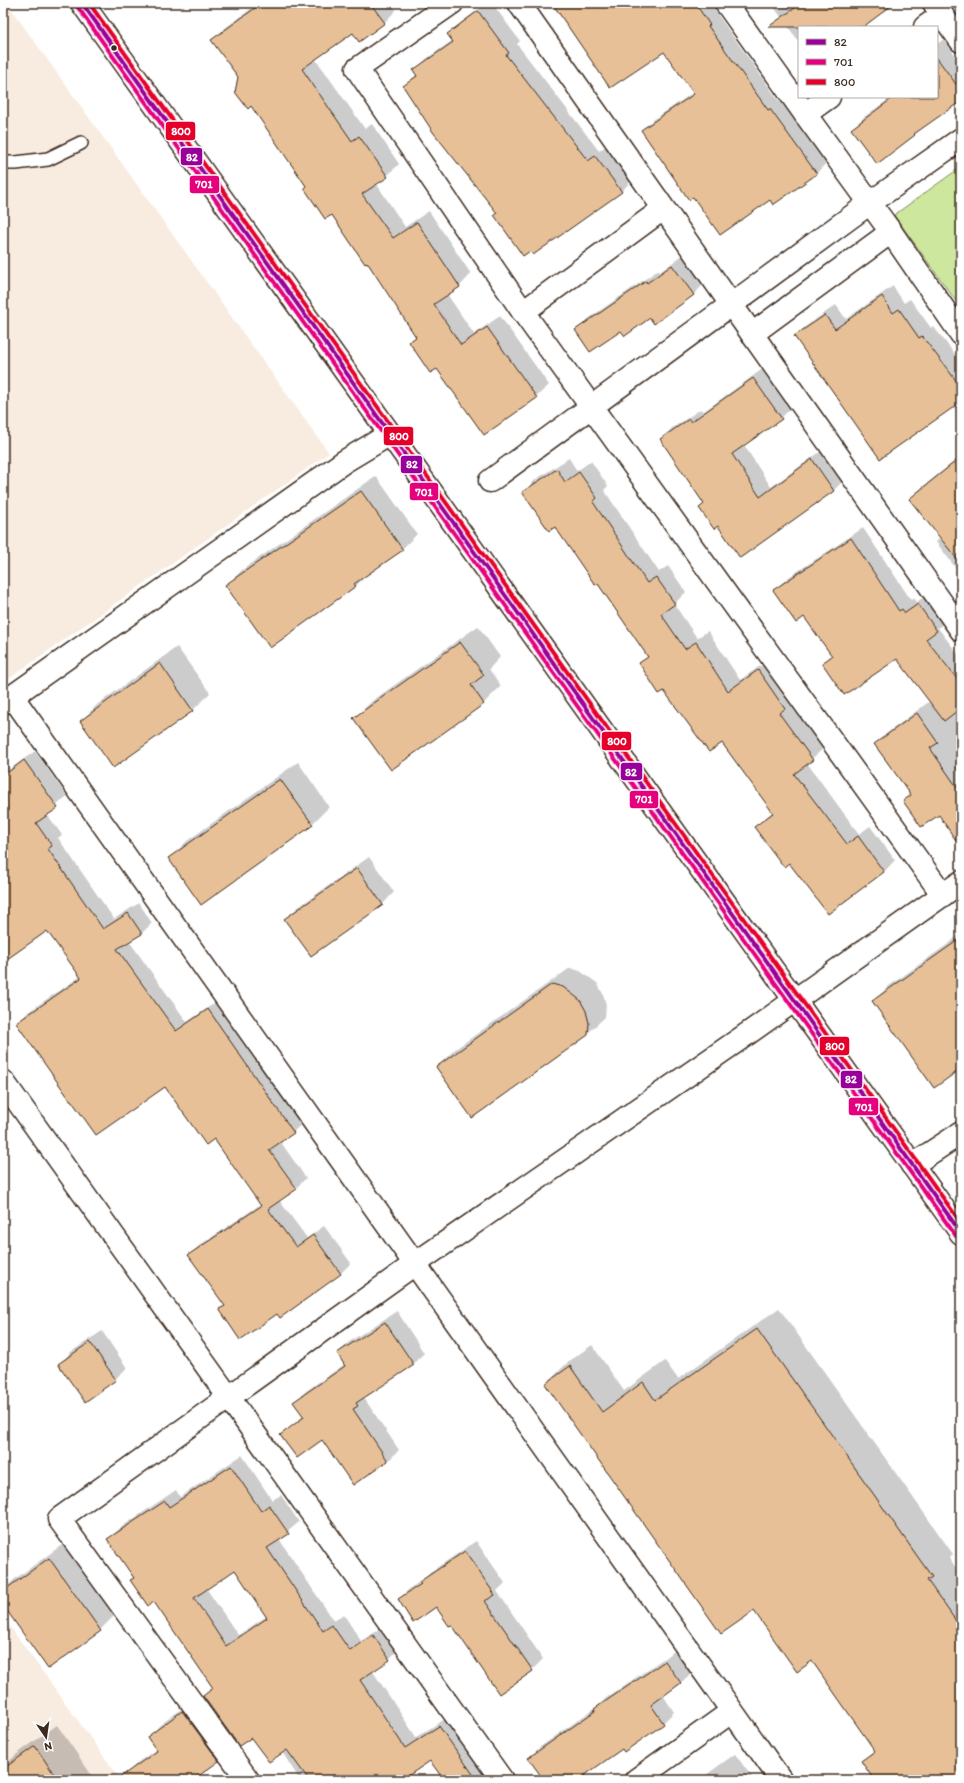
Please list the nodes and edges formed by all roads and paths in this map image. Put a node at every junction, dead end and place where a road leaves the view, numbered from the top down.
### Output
1 (82, 3) edge
2 (452, 3) edge
3 (519, 3) edge
4 (726, 3) edge
5 (934, 15) edge
6 (961, 41) edge
7 (828, 98) edge
8 (805, 114) junction
9 (961, 139) edge
10 (81, 143) dead end
11 (3, 163) edge
12 (870, 203) junction
13 (663, 209) junction
14 (891, 232) junction
15 (732, 304) junction
16 (523, 312) junction
17 (752, 334) junction
18 (961, 334) edge
19 (592, 406) junction
20 (390, 434) junction
21 (490, 481) dead end
22 (961, 630) edge
23 (8, 700) edge
24 (961, 882) edge
25 (942, 895) junction
26 (795, 1000) junction
27 (3, 1081) edge
28 (961, 1133) edge
29 (912, 1165) junction
30 (961, 1233) edge
31 (416, 1264) junction
32 (229, 1398) junction
33 (731, 1712) junction
34 (248, 1780) edge
35 (502, 1780) edge
36 (636, 1780) edge
37 (781, 1780) edge

1 - 20 street
2 - 16 street
3 - 13 street
4 - 8 street
5 - 6 street
7 - 8 street
8 - 12 street
9 - 12 street
10 - 11 lane
12 - 14 street
12 - 15 street
13 - 15 street
13 - 16 street
14 - 17 street
14 - 18 street
15 - 17 street
15 - 19 street
16 - 19 street
17 - 22 street
19 - 21 street
19 - 25 street
20 - 23 street
20 - 26 street
23 - 31 street
24 - 25 street
25 - 26 street
26 - 29 street
26 - 31 street
27 - 32 street
28 - 29 street
29 - 30 street
31 - 32 street
31 - 33 street
32 - 34 street
32 - 35 street
33 - 36 street
33 - 37 street

